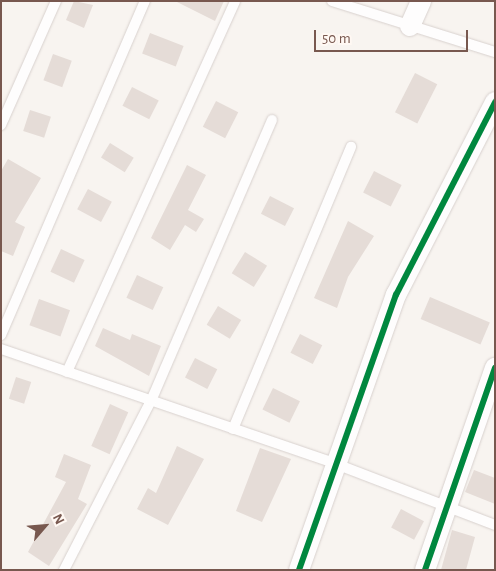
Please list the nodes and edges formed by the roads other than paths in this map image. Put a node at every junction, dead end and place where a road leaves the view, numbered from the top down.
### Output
1 (56, 1) edge
2 (145, 1) edge
3 (234, 1) edge
4 (332, 1) edge
5 (421, 1) edge
6 (410, 26) junction
7 (495, 52) edge
8 (495, 102) edge
9 (272, 120) dead end
10 (1, 125) edge
11 (351, 146) dead end
12 (1, 335) edge
13 (1, 349) edge
14 (495, 368) edge
15 (67, 372) junction
16 (151, 401) junction
17 (233, 429) junction
18 (336, 464) junction
19 (449, 505) junction
20 (495, 525) edge
21 (64, 570) edge
22 (299, 570) edge
23 (425, 570) edge

1 - 10 lane
2 - 12 lane
3 - 15 lane
4 - 6 lane
5 - 6 street
6 - 7 lane
8 - 18 street
9 - 16 lane
11 - 17 lane
13 - 15 lane
14 - 19 street
15 - 16 lane
16 - 17 lane
16 - 21 lane
17 - 18 lane
18 - 19 lane
18 - 22 street
19 - 20 lane
19 - 23 street

